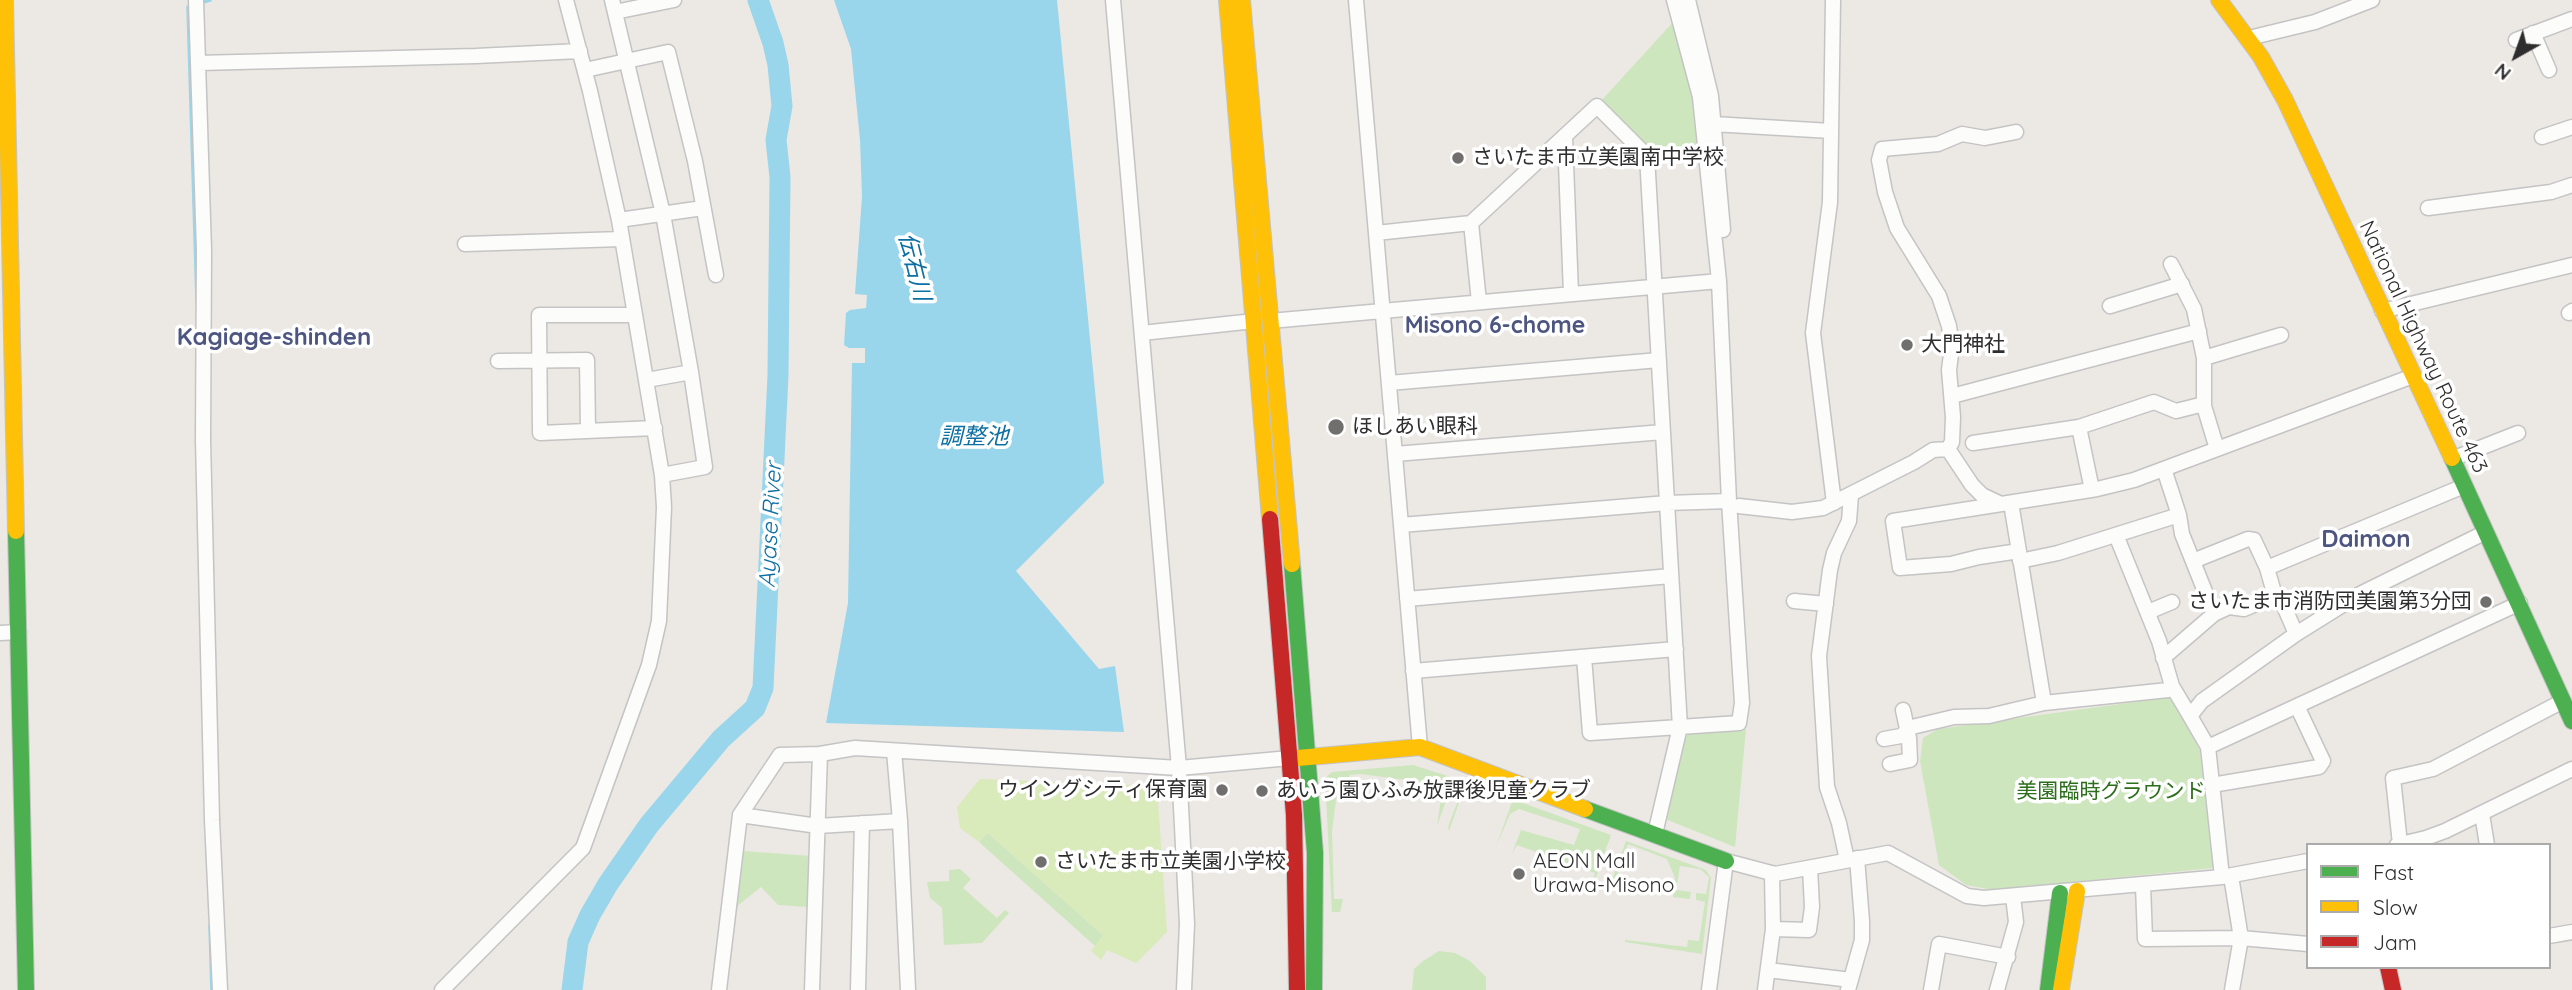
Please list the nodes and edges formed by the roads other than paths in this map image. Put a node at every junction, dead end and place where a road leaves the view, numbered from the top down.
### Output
1 (5, 0) edge
2 (195, 0) edge
3 (566, 0) edge
4 (674, 0) edge
5 (1113, 0) edge
6 (1227, 0) edge
7 (1242, 0) edge
8 (1356, 0) edge
9 (1674, 0) edge
10 (1688, 0) edge
11 (1833, 0) edge
12 (2219, 0) edge
13 (2372, 0) edge
14 (613, 6) edge
15 (2572, 19) edge
16 (2533, 33) junction
17 (2249, 38) junction
18 (2516, 40) dead end
19 (580, 51) junction
20 (627, 60) junction
21 (198, 63) junction
22 (585, 70) junction
23 (2549, 70) dead end
24 (1713, 124) junction
25 (2572, 127) edge
26 (1831, 131) junction
27 (2016, 132) dead end
28 (1565, 137) junction
29 (2542, 137) dead end
30 (2572, 185) edge
31 (703, 208) junction
32 (2428, 208) dead end
33 (663, 214) junction
34 (619, 220) junction
35 (1472, 223) junction
36 (1376, 233) junction
37 (622, 239) junction
38 (465, 244) dead end
39 (2171, 264) dead end
40 (2572, 265) edge
41 (716, 275) dead end
42 (1719, 281) junction
43 (2182, 284) junction
44 (1655, 287) junction
45 (1571, 294) junction
46 (1479, 302) junction
47 (2110, 306) dead end
48 (1383, 311) junction
49 (2382, 312) junction
50 (635, 314) junction
51 (1262, 321) junction
52 (2199, 331) junction
53 (1142, 333) junction
54 (2281, 335) dead end
55 (2204, 358) junction
56 (539, 360) junction
57 (1659, 360) junction
58 (498, 361) dead end
59 (691, 372) junction
60 (2413, 376) junction
61 (647, 380) junction
62 (1389, 383) junction
63 (1952, 396) junction
64 (2204, 404) junction
65 (2079, 427) junction
66 (655, 428) junction
67 (588, 431) junction
68 (1663, 432) junction
69 (2518, 433) dead end
70 (1973, 443) dead end
71 (1948, 449) junction
72 (2217, 449) junction
73 (1395, 454) junction
74 (2452, 459) junction
75 (2164, 469) junction
76 (662, 475) junction
77 (2464, 486) junction
78 (2092, 490) junction
79 (1851, 495) junction
80 (1667, 503) junction
81 (1734, 503) junction
82 (1834, 503) junction
83 (2006, 503) junction
84 (2179, 515) junction
85 (1401, 525) junction
86 (2486, 532) junction
87 (2116, 535) junction
88 (2020, 556) junction
89 (2193, 562) junction
90 (2267, 568) junction
91 (1671, 576) junction
92 (2275, 596) junction
93 (1407, 598) junction
94 (1794, 601) dead end
95 (2172, 602) dead end
96 (2519, 603) junction
97 (1826, 604) junction
98 (2148, 612) junction
99 (2214, 614) junction
100 (19, 632) junction
101 (0, 633) edge
102 (2296, 634) junction
103 (1676, 649) junction
104 (1584, 657) junction
105 (2163, 658) junction
106 (1413, 671) junction
107 (2172, 686) junction
108 (2563, 701) junction
109 (2044, 703) junction
110 (2297, 706) junction
111 (1903, 710) dead end
112 (2190, 716) junction
113 (2572, 721) edge
114 (1680, 727) junction
115 (1906, 732) junction
116 (1884, 739) dead end
117 (1420, 747) junction
118 (2208, 747) junction
119 (894, 751) junction
120 (820, 754) junction
121 (1308, 757) junction
122 (1290, 758) junction
123 (1890, 764) dead end
124 (1178, 768) junction
125 (2572, 769) edge
126 (2212, 785) junction
127 (2482, 814) junction
128 (740, 815) junction
129 (900, 821) junction
130 (862, 823) junction
131 (818, 826) junction
132 (1655, 834) junction
133 (2398, 843) edge
134 (2403, 843) edge
135 (2487, 843) edge
136 (1852, 859) junction
137 (1726, 861) junction
138 (2306, 861) edge
139 (1810, 868) junction
140 (1772, 873) junction
141 (2226, 876) junction
142 (2143, 885) junction
143 (2077, 891) junction
144 (2060, 892) junction
145 (2013, 897) junction
146 (1773, 929) junction
147 (2572, 932) edge
148 (2551, 936) edge
149 (2241, 939) junction
150 (2306, 944) edge
151 (2008, 957) junction
152 (2388, 969) edge
153 (1768, 970) junction
154 (1850, 985) edge
155 (2058, 989) edge
156 (26, 990) edge
157 (220, 990) edge
158 (442, 990) edge
159 (719, 990) edge
160 (812, 990) edge
161 (858, 990) edge
162 (908, 990) edge
163 (1184, 990) edge
164 (1297, 990) edge
165 (1314, 990) edge
166 (1709, 990) edge
167 (1765, 990) edge
168 (1931, 990) edge
169 (1997, 990) edge
170 (2232, 990) edge
171 (2393, 990) edge

1 - 100 main road
2 - 21 street
3 - 19 street
4 - 14 street
5 - 53 street
6 - 51 main road
7 - 51 main road
8 - 36 street
9 - 42 street
10 - 24 street
11 - 26 street
12 - 17 main road, National Highway Route 463
13 - 17 street
14 - 20 street
15 - 16 street
16 - 18 street
16 - 23 street
17 - 49 main road, National Highway Route 463
19 - 21 street
19 - 22 street
20 - 22 street
20 - 31 street
20 - 33 street
21 - 157 street
22 - 34 street
24 - 26 street
24 - 81 street
25 - 29 street
26 - 82 street
27 - 63 street
28 - 35 street
28 - 44 street
28 - 45 street
30 - 32 street
31 - 33 street
31 - 41 street
33 - 34 street
33 - 59 street
34 - 37 street
35 - 36 street
35 - 46 street
36 - 48 street
37 - 38 street
37 - 50 street
39 - 43 street
40 - 49 street
42 - 44 street
42 - 81 street
43 - 47 street
43 - 52 street
44 - 45 street
44 - 57 street
45 - 46 street
46 - 48 street
48 - 51 street
48 - 62 street
49 - 60 main road, National Highway Route 463
50 - 56 street
50 - 61 street
51 - 53 street
51 - 121 main road
51 - 122 main road
52 - 55 street
52 - 63 street
53 - 124 street
54 - 55 street
55 - 64 street
56 - 58 street
56 - 67 street
56 - 67 street
57 - 62 street
57 - 68 street
59 - 61 street
59 - 76 street
60 - 72 street
60 - 74 main road, National Highway Route 463
61 - 66 street
62 - 73 street
63 - 71 street
64 - 65 street
64 - 72 street
65 - 70 street
65 - 78 street
66 - 67 street
66 - 76 street
68 - 73 street
68 - 80 street
69 - 74 street
71 - 79 street
71 - 83 street
72 - 75 street
73 - 85 street
74 - 77 main road, National Highway Route 463
75 - 78 street
75 - 84 street
76 - 158 street
77 - 86 main road, National Highway Route 463
77 - 90 street
78 - 83 street
79 - 82 street
79 - 97 street
80 - 81 street
80 - 85 street
80 - 91 street
81 - 82 street
81 - 114 street
83 - 88 street
83 - 88 street
84 - 87 street
84 - 89 street
85 - 93 street
86 - 96 main road, National Highway Route 463
86 - 102 street
87 - 88 street
87 - 98 street
88 - 109 street
89 - 90 street
89 - 99 street
90 - 92 street
91 - 93 street
91 - 103 street
92 - 99 street
92 - 102 street
93 - 106 street
94 - 97 street
95 - 98 street
96 - 108 main road, National Highway Route 463
96 - 110 street
97 - 136 street
98 - 105 street
99 - 105 street
100 - 101 street
100 - 156 main road
102 - 112 street
103 - 104 street
103 - 114 street
104 - 106 street
104 - 114 street
105 - 107 street
106 - 117 street
107 - 109 street
107 - 112 street
108 - 113 main road, National Highway Route 463
108 - 133 street
109 - 115 street
110 - 118 street
110 - 126 street
111 - 115 street
112 - 118 street
114 - 132 street
115 - 116 street
115 - 123 street
117 - 121 main road
117 - 132 main road
118 - 126 street
119 - 120 street
119 - 124 street
119 - 129 street
120 - 128 street
120 - 131 street
121 - 122 main road
121 - 165 main road
122 - 124 street
122 - 164 main road
124 - 163 street
125 - 127 street
126 - 141 street
127 - 134 street
127 - 135 street
128 - 131 street
128 - 159 street
129 - 130 street
129 - 162 street
130 - 131 street
130 - 161 street
131 - 160 street
132 - 137 main road
136 - 139 street
136 - 145 street
136 - 154 street
137 - 140 street
137 - 166 street
138 - 141 street
139 - 140 street
139 - 146 street
140 - 146 street
141 - 142 street
141 - 149 street
142 - 143 street
142 - 149 street
143 - 144 street
143 - 155 main road
144 - 145 street
144 - 155 main road
145 - 151 street
146 - 153 street
147 - 148 street
149 - 150 street
149 - 170 street
151 - 168 street
151 - 169 street
152 - 171 main road
153 - 154 street
153 - 167 street

